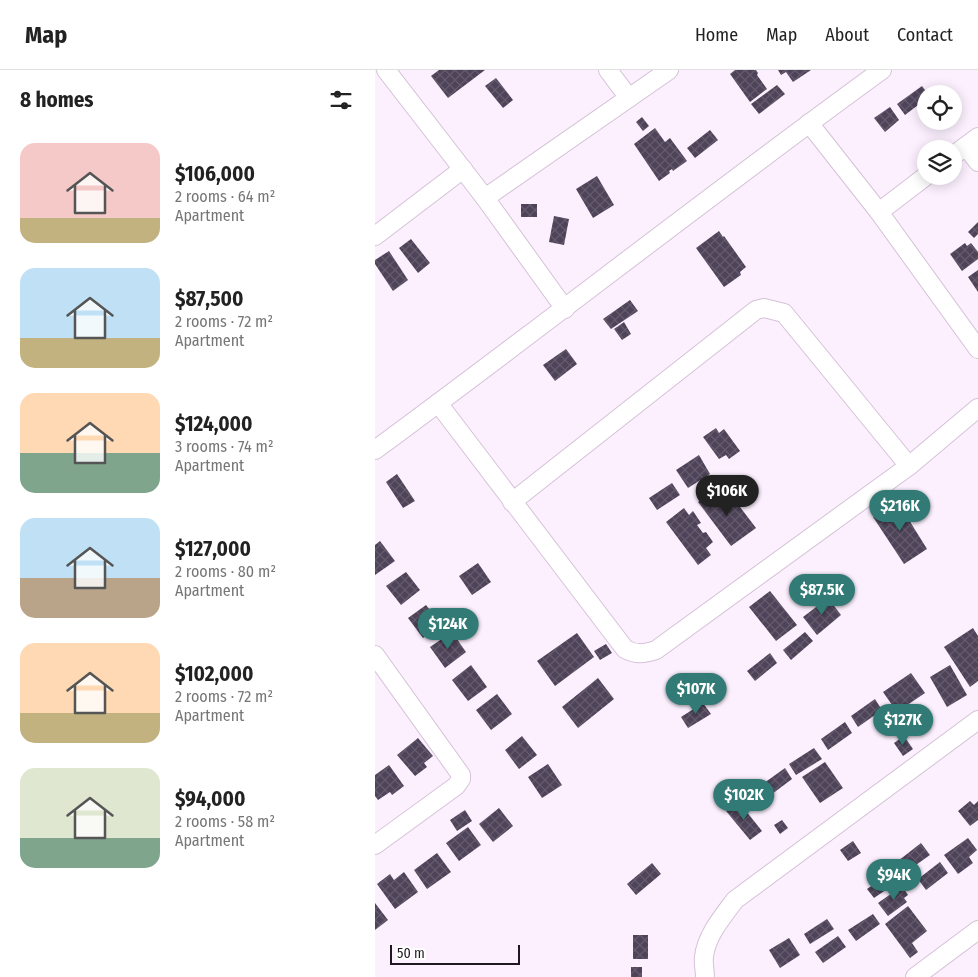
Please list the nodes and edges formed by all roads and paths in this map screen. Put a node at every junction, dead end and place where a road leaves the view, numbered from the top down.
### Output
1 (386, 70) edge
2 (608, 70) edge
3 (669, 70) edge
4 (882, 70) edge
5 (629, 98) junction
6 (809, 123) junction
7 (966, 146) edge
8 (978, 162) edge
9 (463, 169) junction
10 (917, 183) edge
11 (485, 198) junction
12 (879, 212) junction
13 (375, 236) edge
14 (565, 309) junction
15 (978, 349) edge
16 (438, 403) junction
17 (978, 408) edge
18 (375, 450) edge
19 (909, 466) junction
20 (512, 502) junction
21 (375, 654) edge
22 (978, 720) edge
23 (375, 845) edge
24 (978, 930) edge
25 (705, 977) edge
26 (915, 977) edge

1 - 9 street
2 - 5 street
3 - 5 street
4 - 6 street
5 - 11 street
6 - 12 street
6 - 14 street
7 - 8 street
9 - 11 street
9 - 13 street
10 - 12 street
11 - 14 street
12 - 15 street
14 - 16 street
16 - 18 street
16 - 20 street
17 - 19 street
19 - 20 street
19 - 20 street
21 - 23 street
22 - 25 street
24 - 26 street

